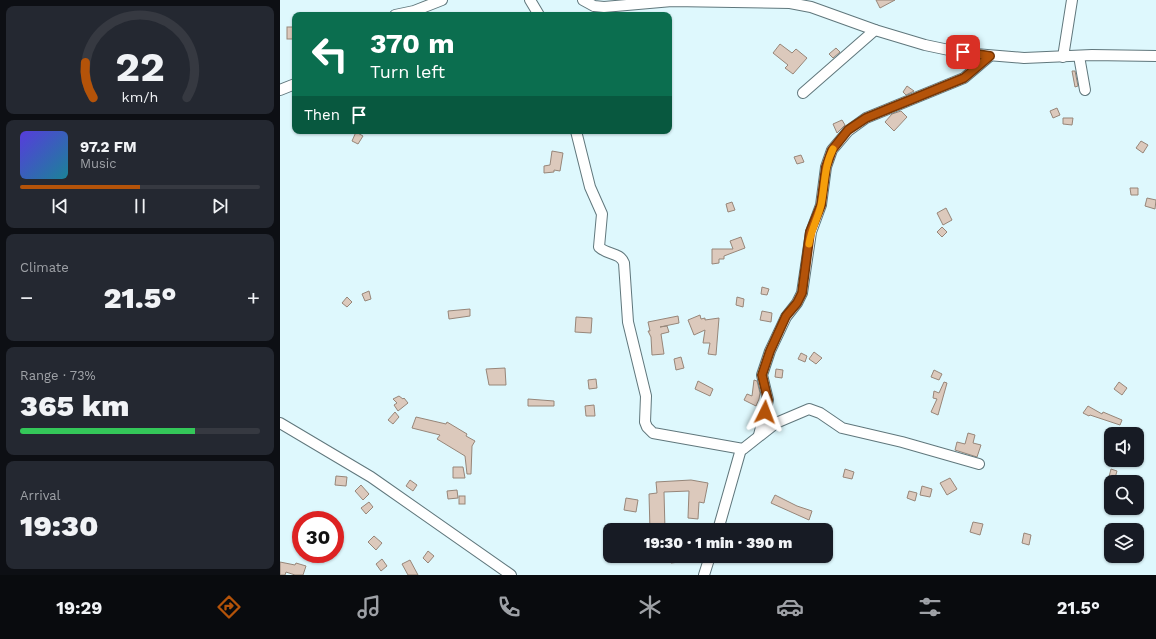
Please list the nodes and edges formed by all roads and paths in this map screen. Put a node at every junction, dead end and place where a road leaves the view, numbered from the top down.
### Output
1 (442, 0) edge
2 (530, 0) edge
3 (583, 0) edge
4 (1072, 0) edge
5 (736, 1) edge
6 (765, 1) edge
7 (614, 3) edge
8 (593, 10) edge
9 (406, 12) edge
10 (537, 12) edge
11 (874, 30) junction
12 (990, 56) junction
13 (1079, 56) junction
14 (1156, 56) edge
15 (1063, 57) junction
16 (292, 85) edge
17 (280, 90) edge
18 (1085, 90) dead end
19 (803, 92) dead end
20 (577, 134) edge
21 (280, 423) edge
22 (759, 435) junction
23 (741, 449) junction
24 (979, 464) dead end
25 (720, 523) edge
26 (708, 563) edge
27 (511, 575) edge
28 (704, 575) edge

1 - 9 street
2 - 10 street
3 - 8 street
4 - 15 street
5 - 6 street
5 - 7 street
6 - 11 street
7 - 8 street
11 - 12 street
11 - 19 street
12 - 15 street
12 - 22 street
13 - 14 street
13 - 15 street
13 - 18 street
16 - 17 street
20 - 23 street
21 - 27 street
22 - 23 street
22 - 24 street
23 - 25 street
26 - 28 street

